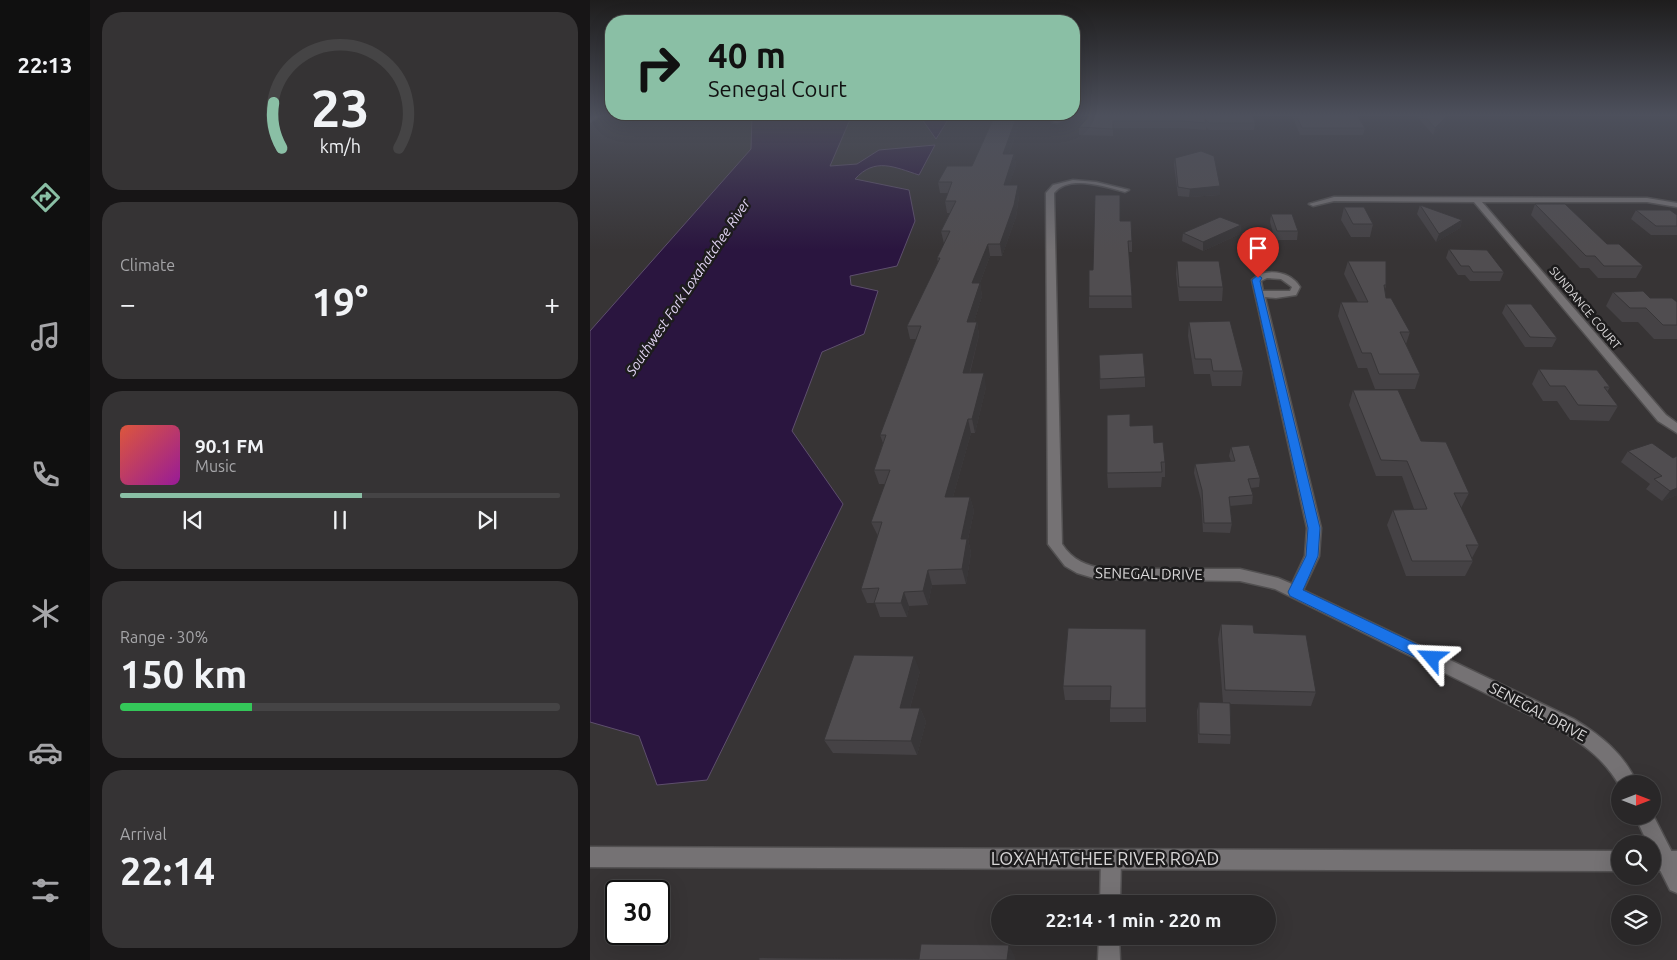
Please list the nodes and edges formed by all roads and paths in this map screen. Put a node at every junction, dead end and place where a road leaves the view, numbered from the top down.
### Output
1 (1125, 190) dead end
2 (1477, 200) junction
3 (1313, 204) dead end
4 (1677, 205) edge
5 (1259, 293) dead end
6 (1677, 429) edge
7 (1295, 592) junction
8 (1622, 775) edge
9 (1648, 825) edge
10 (590, 857) edge
11 (1111, 860) junction
12 (1611, 861) edge
13 (1665, 861) edge
14 (1677, 883) edge
15 (1110, 895) edge
16 (1109, 945) edge
17 (1109, 960) edge

1 - 7 street, SENEGAL DRIVE
2 - 3 street
2 - 4 street
2 - 6 street, SUNDANCE COURT
5 - 7 street
7 - 8 street, SENEGAL DRIVE
9 - 13 street
10 - 11 street, LOXAHATCHEE RIVER ROAD
11 - 12 street, LOXAHATCHEE RIVER ROAD
11 - 15 street
13 - 14 street
16 - 17 street

